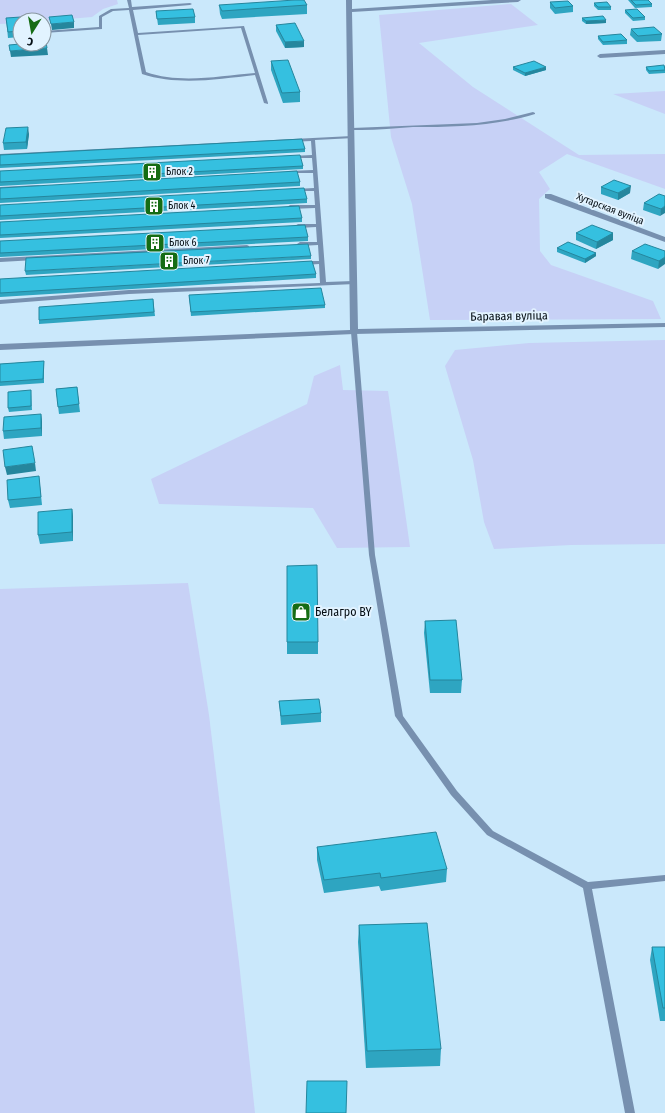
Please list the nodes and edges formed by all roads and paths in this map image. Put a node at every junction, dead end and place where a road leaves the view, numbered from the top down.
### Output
1 (129, 0) edge
2 (349, 0) edge
3 (518, 0) edge
4 (190, 4) dead end
5 (131, 8) junction
6 (348, 11) junction
7 (52, 31) edge
8 (136, 34) junction
9 (665, 52) edge
10 (600, 56) dead end
11 (257, 74) junction
12 (266, 103) dead end
13 (533, 113) dead end
14 (352, 129) junction
15 (352, 137) junction
16 (313, 139) junction
17 (0, 155) edge
18 (314, 156) junction
19 (283, 157) edge
20 (315, 171) junction
21 (284, 173) edge
22 (47, 185) edge
23 (0, 188) edge
24 (316, 189) junction
25 (292, 190) edge
26 (548, 196) dead end
27 (318, 206) junction
28 (286, 207) edge
29 (319, 225) junction
30 (295, 226) edge
31 (665, 240) edge
32 (320, 243) junction
33 (296, 244) edge
34 (256, 246) edge
35 (0, 260) edge
36 (321, 262) junction
37 (298, 263) edge
38 (353, 283) junction
39 (323, 284) junction
40 (0, 302) edge
41 (665, 325) edge
42 (354, 332) junction
43 (0, 347) edge
44 (665, 878) edge
45 (587, 886) junction
46 (630, 1113) edge

1 - 5 lane
2 - 6 street
3 - 6 street
4 - 5 lane
5 - 7 lane
5 - 8 lane
6 - 14 street
8 - 11 lane
8 - 11 lane
9 - 10 street
11 - 12 lane
13 - 14 lane
14 - 15 street
15 - 16 lane
15 - 38 street
16 - 17 lane
16 - 18 lane
18 - 19 lane
18 - 20 lane
20 - 21 lane
20 - 24 lane
22 - 23 lane
24 - 25 lane
24 - 27 lane
26 - 31 street, Хутарская вуліца
27 - 28 lane
27 - 29 lane
29 - 30 lane
29 - 32 lane
32 - 33 lane
32 - 36 lane
34 - 35 lane
36 - 37 lane
36 - 39 lane
38 - 39 lane
38 - 42 street
39 - 40 lane
41 - 42 street, Баравая вуліца
42 - 43 street, Баравая вуліца
42 - 45 lane
44 - 45 lane
45 - 46 lane

